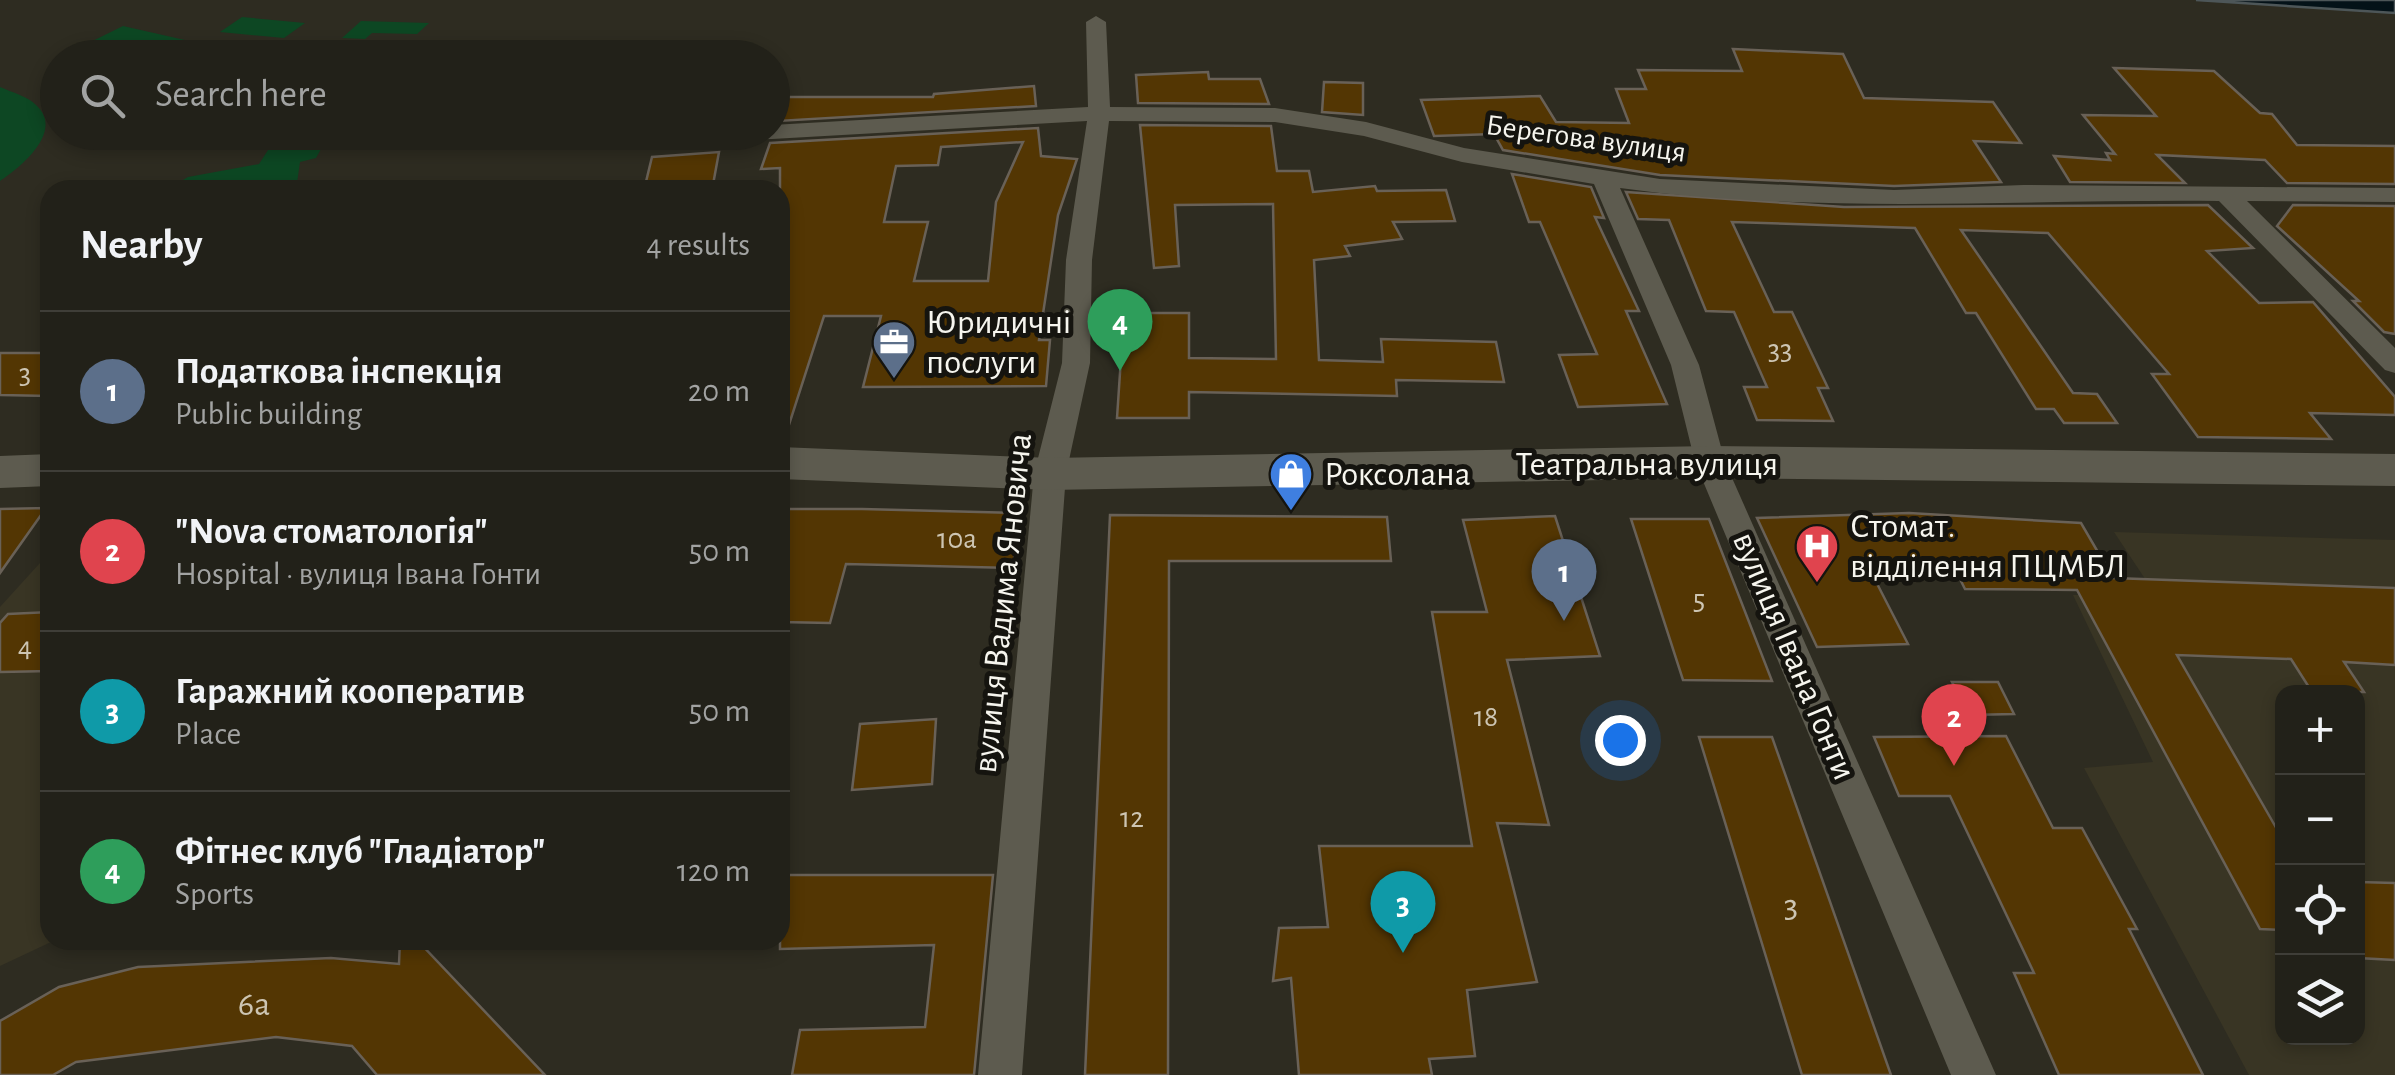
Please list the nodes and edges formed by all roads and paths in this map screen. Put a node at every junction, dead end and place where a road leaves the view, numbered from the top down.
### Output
1 (1096, 22) dead end
2 (1099, 114) junction
3 (790, 131) edge
4 (1603, 178) junction
5 (2226, 194) junction
6 (2395, 195) edge
7 (2395, 364) edge
8 (790, 462) edge
9 (1710, 462) junction
10 (40, 470) edge
11 (2395, 470) edge
12 (0, 472) edge
13 (1050, 474) junction
14 (1000, 1075) edge
15 (1974, 1075) edge

1 - 2 street, вулиця Вадима Яновича
2 - 3 street, Берегова вулиця
2 - 4 street, Берегова вулиця
2 - 13 street, вулиця Вадима Яновича
4 - 5 street, Берегова вулиця
4 - 9 street, вулиця Івана Гонти
5 - 6 street, Берегова вулиця
5 - 7 street
8 - 13 street, Театральна вулиця
9 - 11 street, Театральна вулиця
9 - 13 street, Театральна вулиця
9 - 15 street, вулиця Івана Гонти
10 - 12 street
13 - 14 street, вулиця Вадима Яновича

